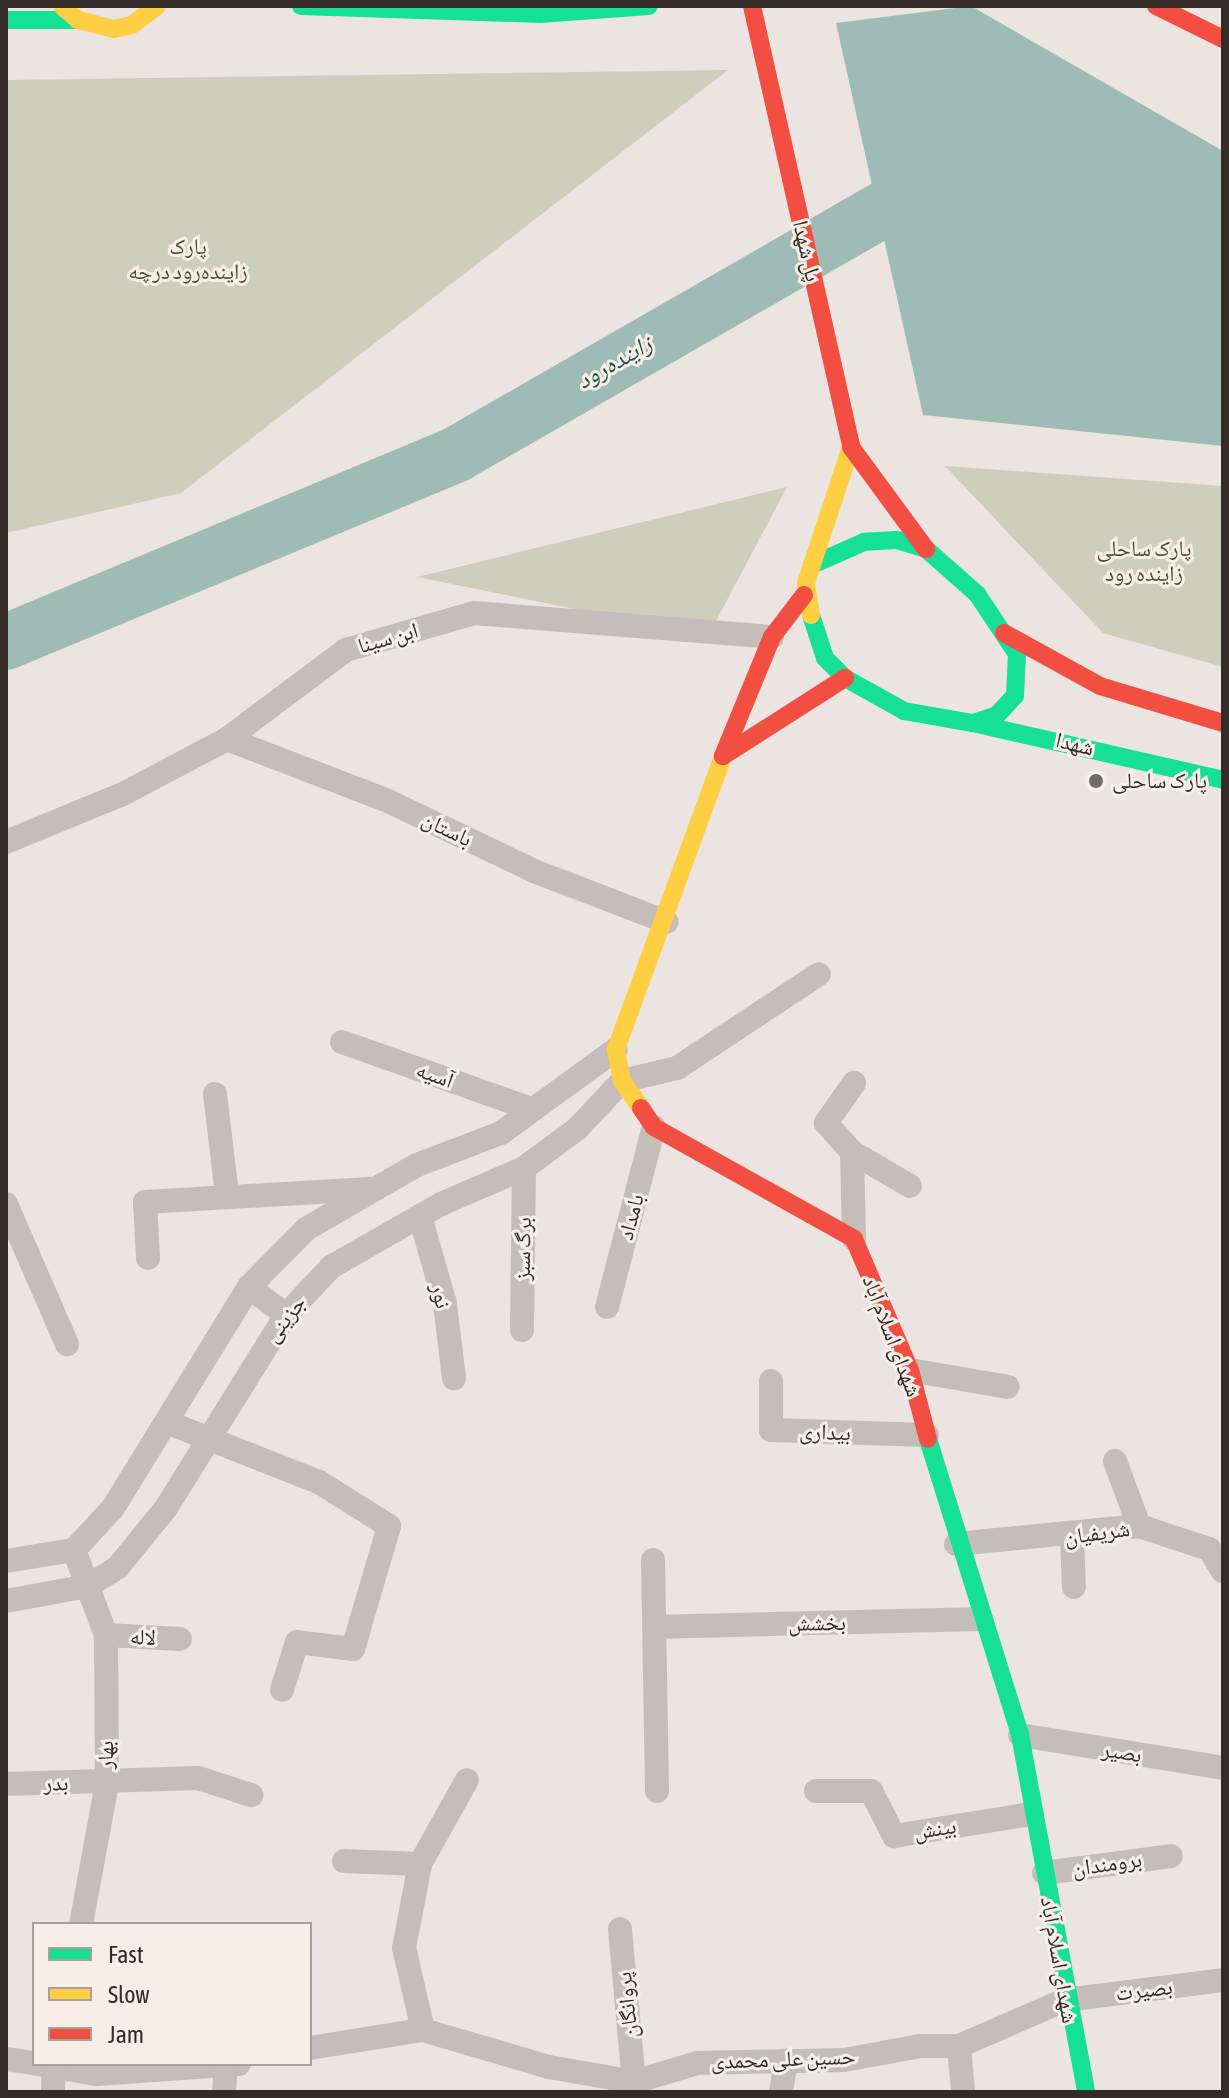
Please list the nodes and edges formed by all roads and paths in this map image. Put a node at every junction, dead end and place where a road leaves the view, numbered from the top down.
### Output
1 (62, 6) edge
2 (157, 6) edge
3 (301, 6) edge
4 (649, 6) edge
5 (752, 6) edge
6 (1156, 6) edge
7 (6, 20) edge
8 (78, 20) junction
9 (1223, 39) edge
10 (851, 447) junction
11 (926, 549) junction
12 (812, 565) junction
13 (804, 595) junction
14 (1004, 633) junction
15 (772, 637) junction
16 (845, 678) junction
17 (973, 723) junction
18 (1223, 723) edge
19 (227, 739) junction
20 (723, 756) junction
21 (1223, 780) edge
22 (6, 842) edge
23 (667, 922) junction
24 (819, 974) dead end
25 (342, 1042) dead end
26 (616, 1049) junction
27 (622, 1081) junction
28 (854, 1083) dead end
29 (215, 1094) dead end
30 (528, 1108) junction
31 (654, 1127) junction
32 (852, 1152) junction
33 (524, 1168) junction
34 (910, 1186) dead end
35 (372, 1189) junction
36 (227, 1195) junction
37 (6, 1204) edge
38 (420, 1216) junction
39 (854, 1239) junction
40 (148, 1258) dead end
41 (249, 1287) junction
42 (607, 1307) dead end
43 (286, 1315) junction
44 (522, 1330) dead end
45 (67, 1344) dead end
46 (910, 1370) junction
47 (454, 1378) dead end
48 (771, 1381) dead end
49 (1008, 1387) dead end
50 (169, 1423) junction
51 (927, 1435) junction
52 (210, 1441) junction
53 (1115, 1461) dead end
54 (1139, 1526) junction
55 (1072, 1538) junction
56 (956, 1544) junction
57 (74, 1550) junction
58 (653, 1560) dead end
59 (6, 1561) edge
60 (1223, 1571) edge
61 (88, 1586) junction
62 (1074, 1587) dead end
63 (6, 1601) edge
64 (981, 1619) junction
65 (654, 1627) junction
66 (106, 1635) junction
67 (180, 1639) dead end
68 (282, 1690) dead end
69 (1020, 1735) junction
70 (1223, 1768) edge
71 (467, 1780) dead end
72 (107, 1783) junction
73 (6, 1784) edge
74 (657, 1791) dead end
75 (816, 1791) dead end
76 (251, 1795) dead end
77 (1032, 1814) junction
78 (1171, 1856) dead end
79 (344, 1861) dead end
80 (420, 1864) junction
81 (1044, 1873) junction
82 (81, 1922) edge
83 (620, 1929) dead end
84 (1223, 1980) edge
85 (1065, 2000) junction
86 (423, 2030) junction
87 (959, 2046) junction
88 (312, 2048) edge
89 (6, 2059) edge
90 (786, 2060) junction
91 (32, 2063) edge
92 (45, 2066) edge
93 (51, 2066) edge
94 (215, 2066) edge
95 (230, 2066) edge
96 (634, 2082) junction
97 (53, 2092) edge
98 (224, 2092) edge
99 (781, 2092) edge
100 (963, 2092) edge
101 (1086, 2092) edge

1 - 8 street
2 - 8 street
3 - 4 street
5 - 10 street, پل شهدا
6 - 9 street
7 - 8 street
10 - 11 street
10 - 12 street
11 - 12 street
11 - 14 street
12 - 13 street
13 - 15 street
13 - 16 street
14 - 17 street
14 - 18 street
15 - 19 street, ابن سینا
15 - 20 street
16 - 17 street
16 - 20 street
17 - 21 street, شهدا
19 - 22 street, ابن سینا
19 - 23 street, باستان
20 - 23 street
23 - 26 street
24 - 27 street
25 - 30 street, آسیه
26 - 27 street
26 - 30 street
27 - 31 street
27 - 33 street, جزینی
28 - 32 street
29 - 36 street
30 - 35 street
31 - 39 street
31 - 42 street, بامداد
32 - 34 street
32 - 39 street
33 - 38 street, جزینی
33 - 44 street, برگ سبز
35 - 36 street
35 - 41 street
36 - 40 street
37 - 45 street
38 - 43 street, جزینی
38 - 47 street, نور
39 - 46 street, شهدای اسلام آباد
41 - 43 street
41 - 50 street
43 - 52 street, جزینی
46 - 49 street
46 - 51 street, شهدای اسلام آباد
48 - 51 street, بیداری
50 - 52 street
50 - 57 street
51 - 56 street, شهدای اسلام آباد
52 - 61 street, جزینی
52 - 68 street
53 - 54 street
54 - 55 street, شریفیان
54 - 60 street, شریفیان
55 - 56 street, شریفیان
55 - 62 street
56 - 64 street, شهدای اسلام آباد
57 - 59 street
57 - 61 street, بهار
58 - 65 street
61 - 63 street, جزینی
61 - 66 street, بهار
64 - 65 street, بخشش
64 - 69 street, شهدای اسلام آباد
65 - 74 street
66 - 67 street, لاله
66 - 72 street, بهار
69 - 70 street, بصیر
69 - 77 street, شهدای اسلام آباد
71 - 80 street
72 - 73 street, بدر
72 - 76 street, بدر
72 - 82 street, بهار
75 - 77 street, بینش
77 - 81 street, شهدای اسلام آباد
78 - 81 street, برومندان
79 - 80 street
80 - 86 street
81 - 85 street, شهدای اسلام آباد
83 - 96 street, پروانگان
84 - 85 street, بصیرت
85 - 87 street, حسین علی محمدی
85 - 101 street, شهدای اسلام آباد
86 - 88 street, حسین علی محمدی
86 - 96 street, حسین علی محمدی
87 - 90 street, حسین علی محمدی
87 - 100 street
89 - 91 street
90 - 96 street, حسین علی محمدی
90 - 99 street
92 - 97 street
93 - 94 street
95 - 98 street

